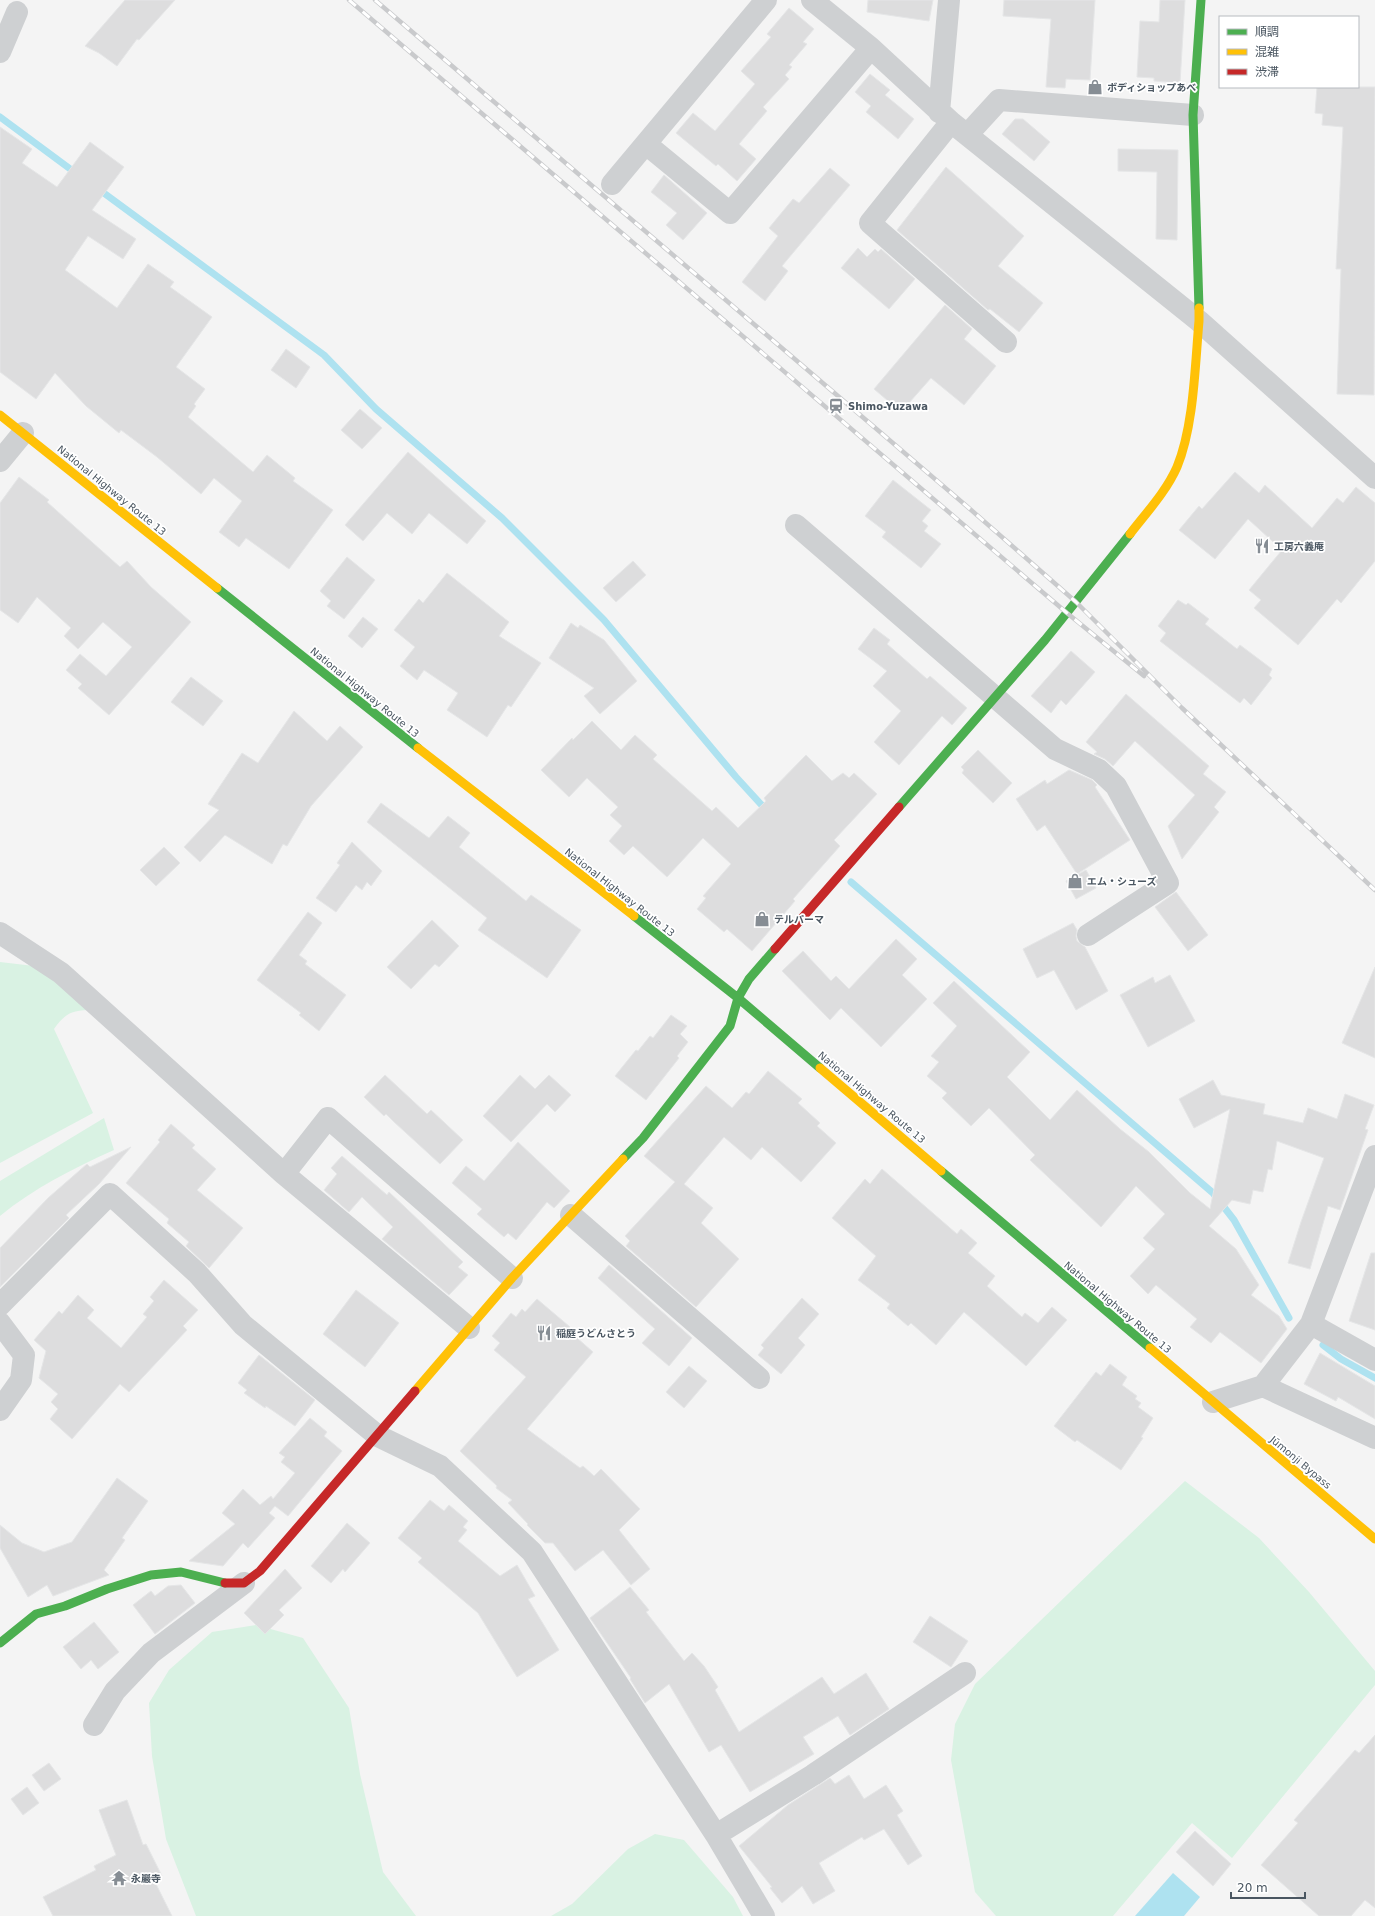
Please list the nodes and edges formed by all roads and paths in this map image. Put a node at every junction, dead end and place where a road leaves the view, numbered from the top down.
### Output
1 (766, 0) edge
2 (812, 0) edge
3 (949, 0) edge
4 (1201, 0) edge
5 (17, 12) dead end
6 (871, 48) junction
7 (0, 52) edge
8 (1193, 115) junction
9 (952, 123) junction
10 (646, 144) junction
11 (612, 184) dead end
12 (1199, 321) junction
13 (1006, 342) dead end
14 (0, 415) edge
15 (23, 433) junction
16 (0, 461) edge
17 (1375, 478) edge
18 (796, 525) dead end
19 (995, 697) junction
20 (0, 933) edge
21 (1088, 935) dead end
22 (738, 998) junction
23 (1375, 1156) edge
24 (284, 1174) junction
25 (571, 1215) junction
26 (512, 1278) junction
27 (0, 1305) edge
28 (0, 1323) edge
29 (1311, 1324) junction
30 (469, 1328) junction
31 (1375, 1360) edge
32 (759, 1378) dead end
33 (1263, 1386) junction
34 (1213, 1402) junction
35 (0, 1410) edge
36 (378, 1436) junction
37 (1375, 1438) edge
38 (1375, 1539) edge
39 (244, 1584) junction
40 (2, 1637) edge
41 (965, 1673) dead end
42 (94, 1724) dead end
43 (716, 1835) junction
44 (764, 1916) edge

1 - 10 street
2 - 6 street
3 - 9 street
4 - 8 main road
5 - 7 street
6 - 9 street
6 - 10 street
8 - 9 street
8 - 12 main road
9 - 12 street
9 - 13 street
10 - 11 street
12 - 17 street
12 - 19 main road
14 - 15 main road, National Highway Route 13
15 - 16 street
15 - 22 main road, National Highway Route 13
18 - 19 street
19 - 21 street
19 - 22 main road
20 - 24 street
22 - 25 main road
22 - 34 main road, National Highway Route 13
23 - 29 street
24 - 26 street
24 - 30 street
25 - 26 main road
25 - 32 street
26 - 30 main road
27 - 36 street
28 - 35 street
29 - 31 street
29 - 33 street
30 - 36 main road
33 - 34 street
33 - 37 street
34 - 38 main road, Jūmonji Bypass
36 - 39 main road
36 - 43 street
39 - 40 main road
39 - 42 street
41 - 43 street
43 - 44 street

